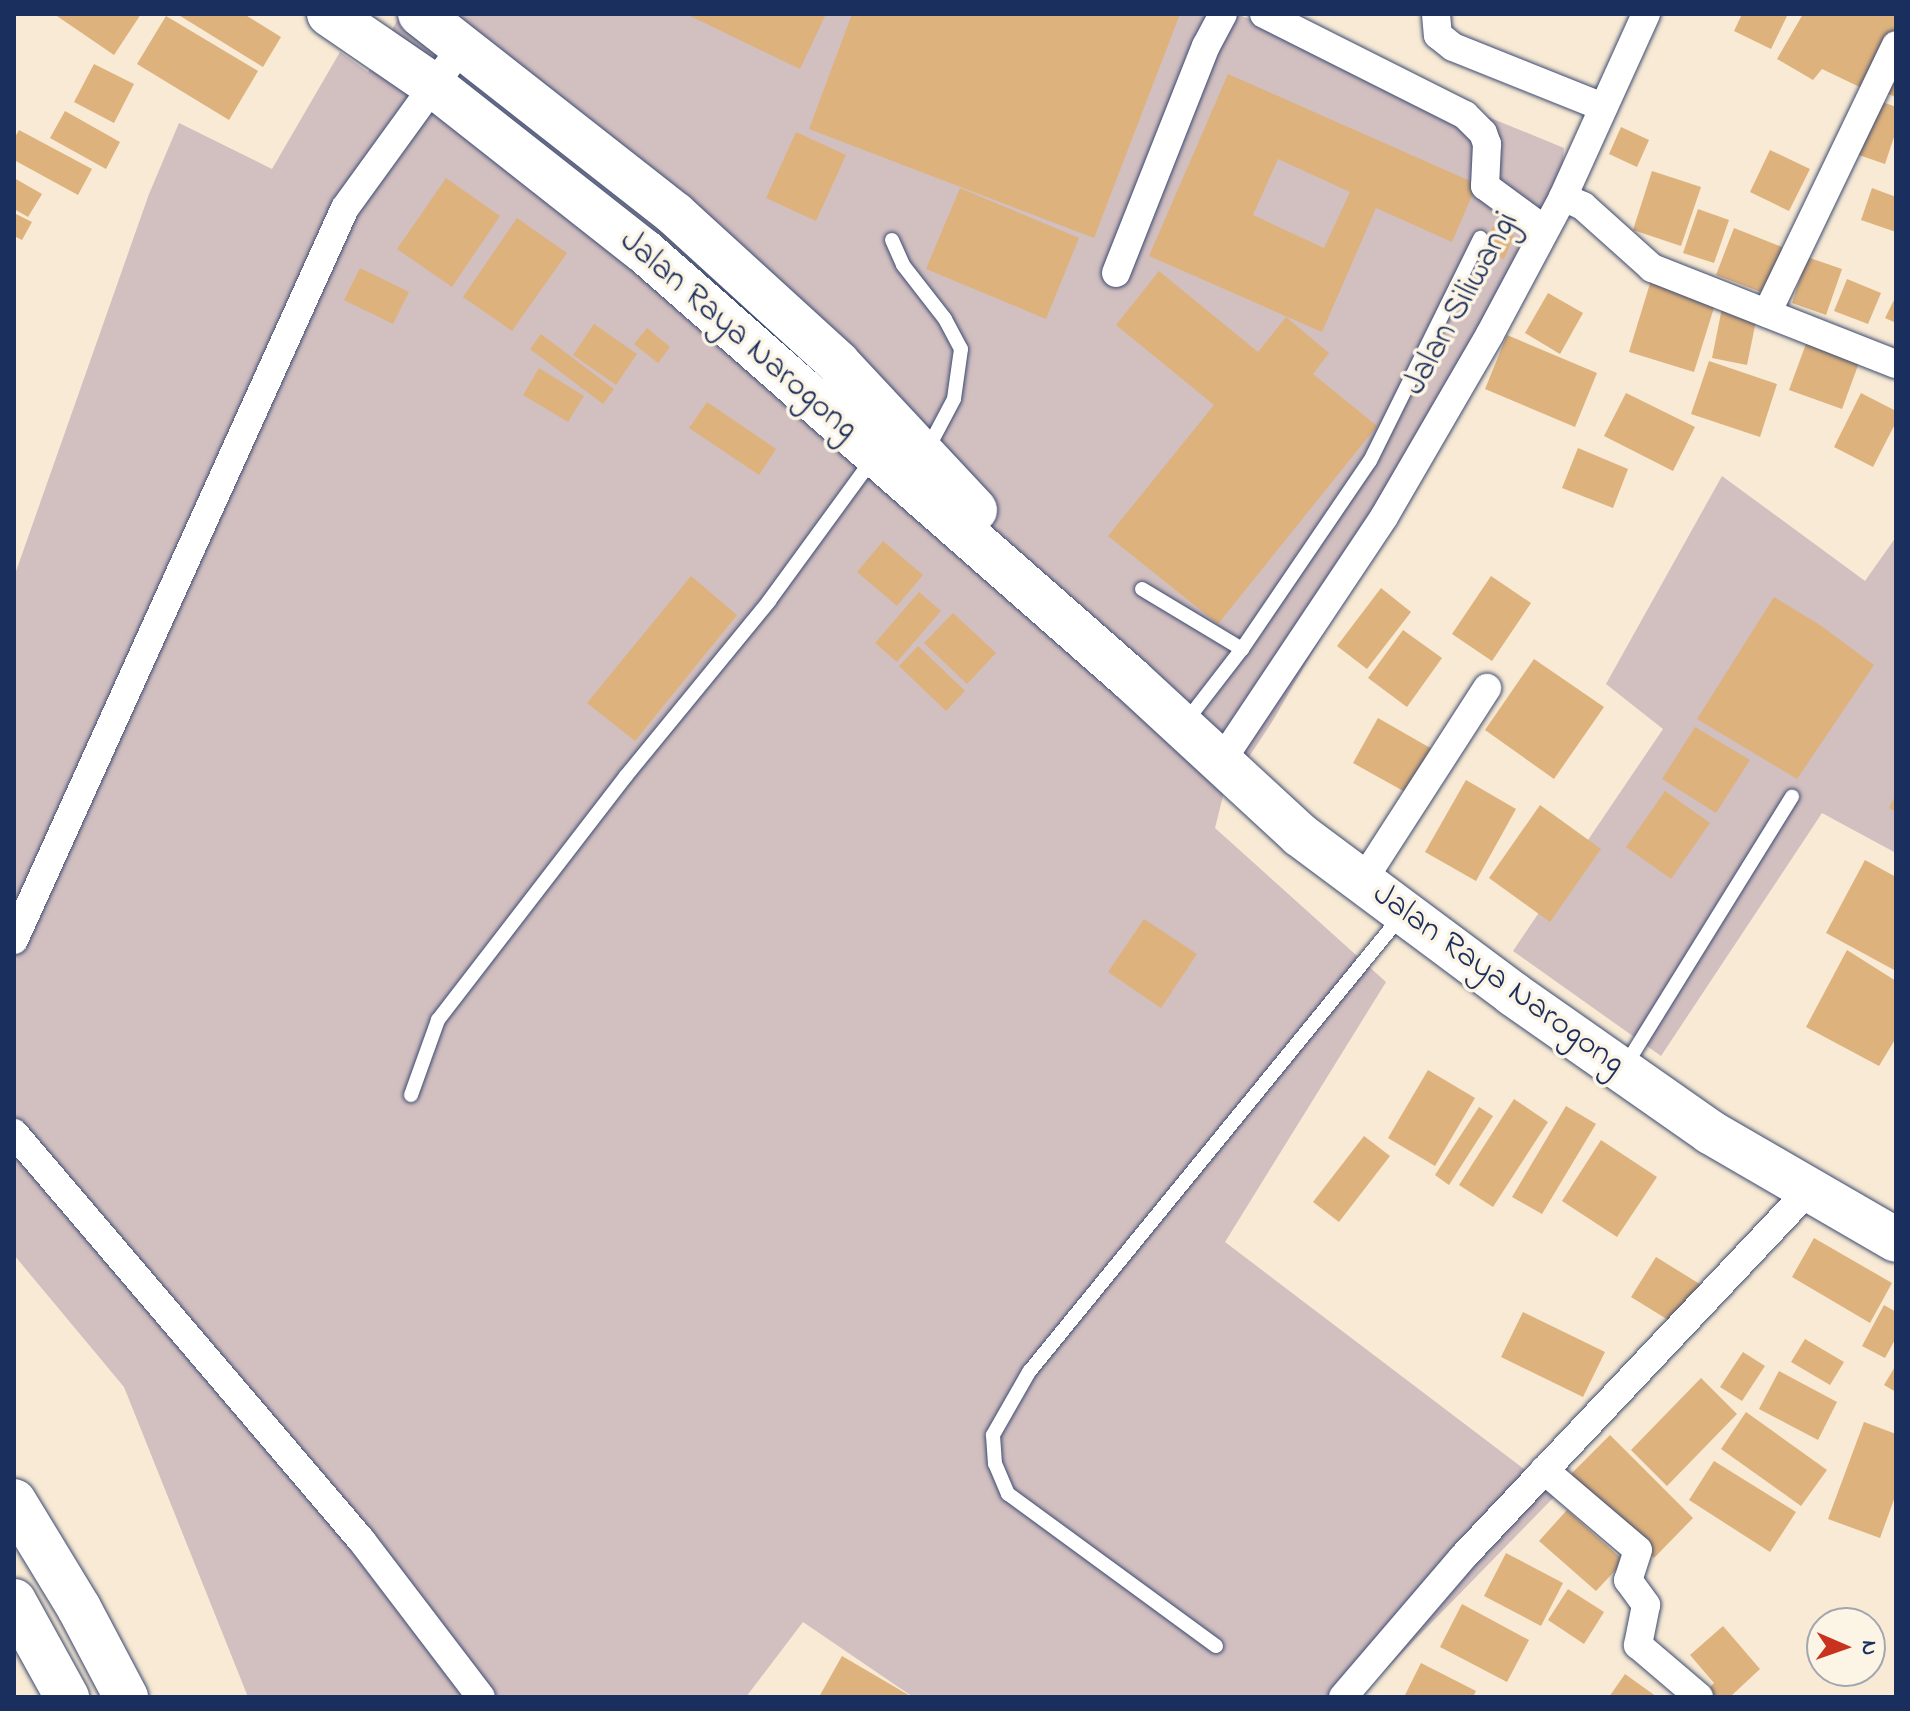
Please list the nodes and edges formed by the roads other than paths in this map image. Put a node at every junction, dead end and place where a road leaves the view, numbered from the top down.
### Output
1 (329, 14) edge
2 (420, 14) edge
3 (1223, 14) edge
4 (1264, 14) edge
5 (1436, 14) edge
6 (1646, 14) edge
7 (463, 45) junction
8 (1896, 45) edge
9 (434, 86) junction
10 (1603, 107) junction
11 (1563, 197) junction
12 (1545, 230) junction
13 (1480, 238) dead end
14 (892, 240) dead end
15 (1116, 273) dead end
16 (1767, 313) junction
17 (1896, 364) edge
18 (924, 455) junction
19 (875, 456) junction
20 (1142, 589) dead end
21 (1242, 649) junction
22 (1131, 679) junction
23 (1487, 688) dead end
24 (1181, 727) junction
25 (1220, 763) junction
26 (1792, 797) dead end
27 (1362, 882) junction
28 (1403, 913) junction
29 (14, 940) edge
30 (1623, 1070) junction
31 (411, 1095) dead end
32 (14, 1133) edge
33 (1810, 1189) junction
34 (1896, 1240) edge
35 (1544, 1470) junction
36 (14, 1501) edge
37 (14, 1601) edge
38 (1216, 1646) dead end
39 (67, 1697) edge
40 (126, 1697) edge
41 (481, 1697) edge
42 (1343, 1697) edge
43 (1699, 1697) edge

1 - 9 main road, Jalan Raya Narogong
2 - 7 main road, Jalan Raya Narogong
3 - 15 street
4 - 12 street
5 - 10 street
6 - 10 street
7 - 9 street
7 - 18 main road, Jalan Raya Narogong
8 - 16 street
9 - 19 main road, Jalan Raya Narogong
9 - 29 street
10 - 11 street
11 - 12 street, Jalan Siliwangi
11 - 16 street, Jalan Siliwangi
12 - 25 street, Jalan Siliwangi
13 - 21 lane
14 - 18 lane
16 - 17 street, Jalan Siliwangi
18 - 22 main road, Jalan Raya Narogong
19 - 22 main road, Jalan Raya Narogong
19 - 31 lane
20 - 21 lane
21 - 24 lane
22 - 24 main road, Jalan Raya Narogong
23 - 27 street
24 - 25 main road, Jalan Raya Narogong
25 - 27 main road, Jalan Raya Narogong
26 - 30 lane
27 - 28 main road, Jalan Raya Narogong
28 - 30 main road, Jalan Raya Narogong
28 - 38 lane
30 - 33 main road, Jalan Raya Narogong
32 - 41 street
33 - 34 main road, Jalan Raya Narogong
33 - 35 street
35 - 42 street
35 - 43 street
36 - 40 main road
37 - 39 main road

